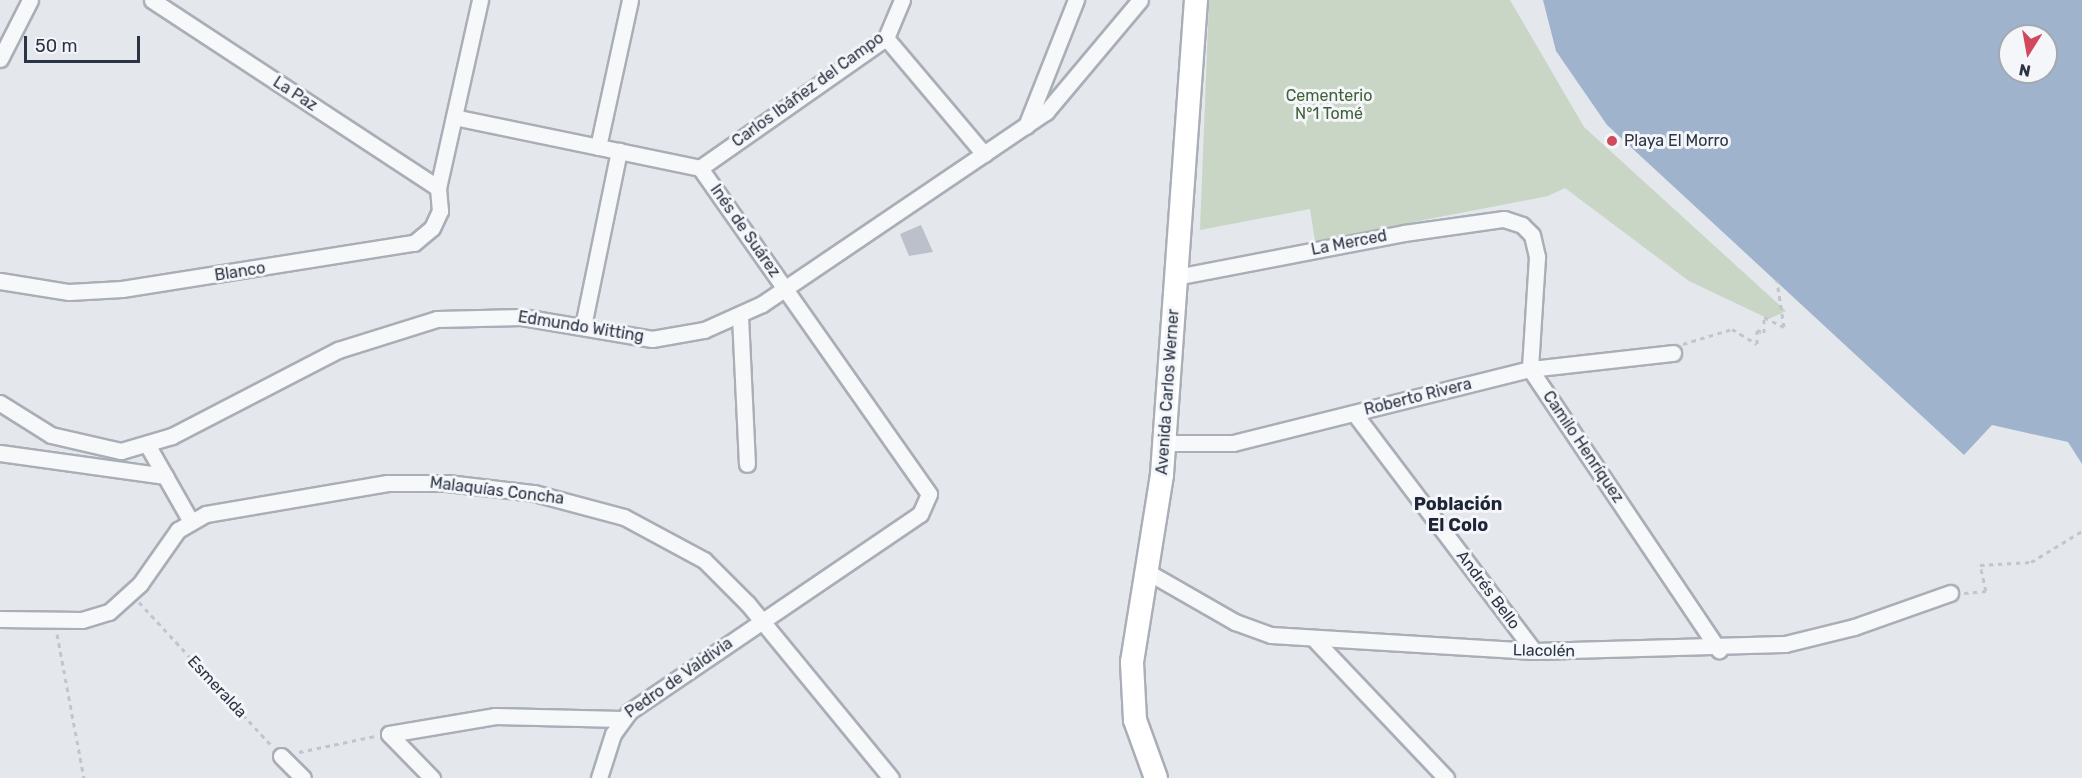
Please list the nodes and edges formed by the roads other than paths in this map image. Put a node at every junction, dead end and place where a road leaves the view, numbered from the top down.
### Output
1 (30, 0) edge
2 (152, 0) edge
3 (480, 0) edge
4 (630, 0) edge
5 (902, 0) edge
6 (1076, 0) edge
7 (1140, 0) edge
8 (1196, 0) edge
9 (886, 38) junction
10 (1, 54) edge
11 (454, 117) junction
12 (1026, 126) junction
13 (598, 147) junction
14 (619, 151) junction
15 (984, 154) junction
16 (700, 168) junction
17 (438, 188) junction
18 (1176, 277) junction
19 (0, 281) edge
20 (785, 288) junction
21 (740, 316) junction
22 (583, 326) junction
23 (1673, 353) road end
24 (1530, 369) junction
25 (0, 403) edge
26 (1354, 413) junction
27 (1165, 443) junction
28 (148, 446) junction
29 (121, 451) junction
30 (0, 453) edge
31 (747, 464) dead end
32 (119, 470) junction
33 (165, 477) junction
34 (929, 501) joint
35 (190, 520) junction
36 (1146, 571) junction
37 (1950, 593) road end
38 (0, 619) edge
39 (761, 620) junction
40 (1316, 641) junction
41 (1719, 650) junction
42 (1534, 651) junction
43 (622, 719) junction
44 (280, 756) road end
45 (303, 778) edge
46 (432, 778) edge
47 (599, 778) edge
48 (891, 778) edge
49 (1156, 778) edge
50 (1446, 778) edge

1 - 10 street
2 - 17 street, La Paz
3 - 11 street, Blanco
4 - 13 street
5 - 9 street, Carlos Ibáñez del Campo
6 - 12 street
7 - 12 street, Edmundo Witting
8 - 18 main road, Avenida Carlos Werner
9 - 15 street
9 - 16 street, Carlos Ibáñez del Campo
11 - 13 street, Inés de Suárez
11 - 17 street, Blanco
12 - 15 street, Edmundo Witting
13 - 14 street, Inés de Suárez
14 - 16 street, Inés de Suárez
14 - 22 street
15 - 20 street, Edmundo Witting
16 - 20 street, Inés de Suárez
17 - 19 street, Blanco
18 - 24 street, La Merced
18 - 27 main road, Avenida Carlos Werner
20 - 21 street, Edmundo Witting
20 - 34 street, Inés de Suárez
21 - 22 street, Edmundo Witting
21 - 31 street
22 - 28 street, Edmundo Witting
23 - 24 street, Roberto Rivera
24 - 26 street, Roberto Rivera
24 - 41 street, Camilo Henríquez
25 - 29 street
26 - 27 street, Roberto Rivera
26 - 42 street, Andrés Bello
27 - 36 main road, Avenida Carlos Werner
28 - 29 street, Edmundo Witting
28 - 33 street
29 - 32 street
30 - 32 street
32 - 33 street
33 - 35 street
34 - 39 street, Pedro de Valdivia
35 - 38 street
35 - 39 street, Malaquías Concha
36 - 40 street, Llacolén
36 - 49 main road, Avenida Carlos Werner
37 - 41 street, Llacolén
39 - 43 street, Pedro de Valdivia
39 - 48 street, Malaquías Concha
40 - 42 street, Llacolén
40 - 50 street
41 - 42 street, Llacolén
43 - 46 street, Pedro de Valdivia
43 - 47 street
44 - 45 street

